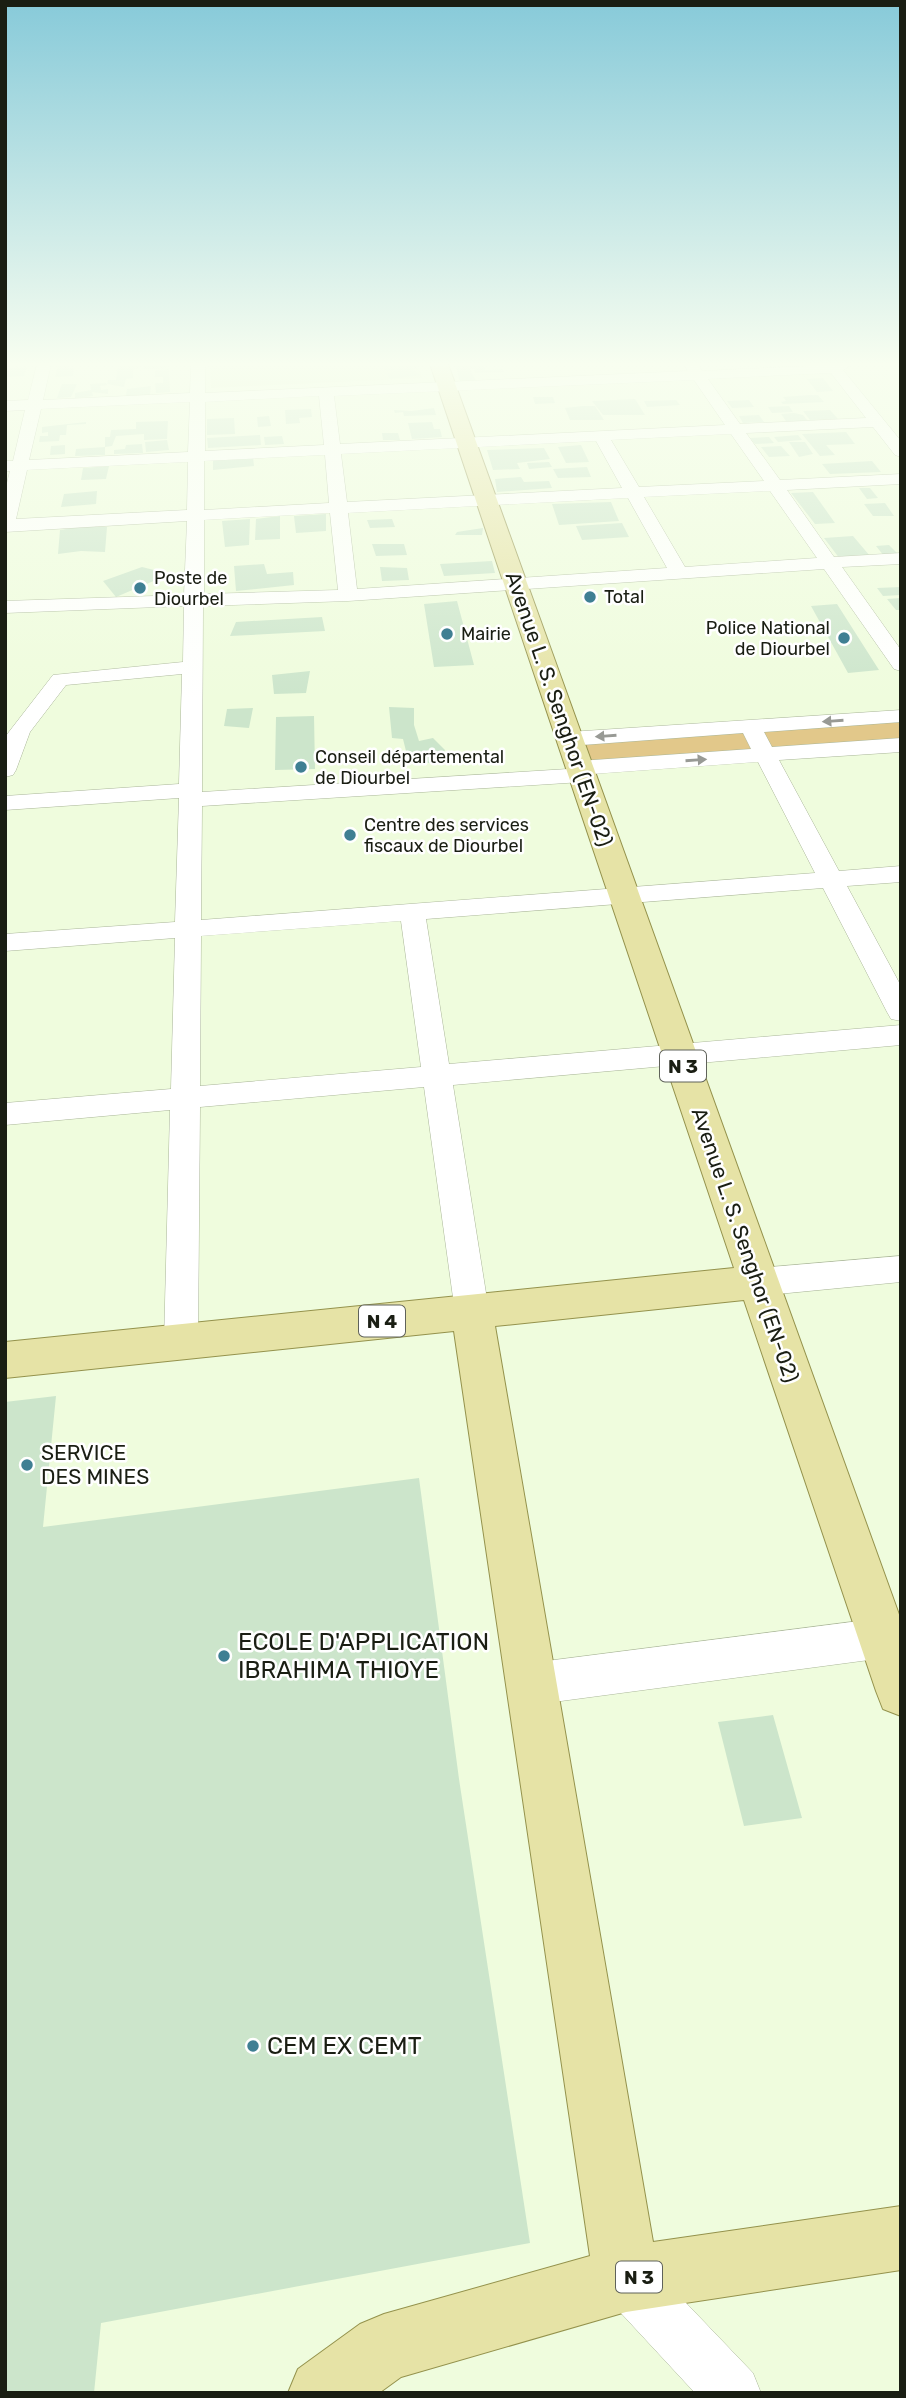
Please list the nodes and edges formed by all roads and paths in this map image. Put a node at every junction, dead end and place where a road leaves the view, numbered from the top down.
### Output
1 (12, 476) edge
2 (196, 476) edge
3 (336, 476) edge
4 (478, 476) edge
5 (623, 476) edge
6 (769, 476) edge
7 (901, 479) edge
8 (775, 485) junction
9 (633, 493) junction
10 (486, 500) junction
11 (339, 508) junction
12 (195, 516) junction
13 (5, 526) edge
14 (901, 558) edge
15 (829, 562) junction
16 (678, 571) junction
17 (515, 583) junction
18 (348, 595) junction
19 (194, 601) junction
20 (5, 607) edge
21 (901, 665) edge
22 (193, 667) junction
23 (901, 716) edge
24 (750, 726) junction
25 (901, 745) edge
26 (765, 755) junction
27 (577, 760) junction
28 (5, 770) edge
29 (191, 795) junction
30 (5, 803) edge
31 (901, 874) edge
32 (831, 880) junction
33 (624, 895) junction
34 (412, 911) junction
35 (188, 929) junction
36 (5, 943) edge
37 (901, 1012) edge
38 (901, 1035) edge
39 (679, 1054) junction
40 (436, 1076) junction
41 (185, 1098) junction
42 (5, 1114) edge
43 (901, 1269) edge
44 (758, 1282) junction
45 (472, 1312) junction
46 (181, 1342) junction
47 (5, 1360) edge
48 (892, 1637) edge
49 (531, 1684) junction
50 (901, 1691) edge
51 (901, 2238) edge
52 (626, 2279) junction
53 (322, 2393) edge
54 (733, 2393) edge

1 - 13 street
2 - 12 street
3 - 11 street
4 - 10 main road, Avenue L. S. Senghor (EN-02) / N 3
5 - 9 street
6 - 8 street
7 - 8 street
8 - 9 street
8 - 15 street
9 - 10 street
9 - 16 street
10 - 11 street
10 - 17 main road, Avenue L. S. Senghor (EN-02) / N 3
11 - 12 street
11 - 18 street
12 - 13 street
12 - 19 street
14 - 15 street
15 - 16 street
15 - 21 street
16 - 17 street
17 - 18 street
17 - 27 main road, Avenue L. S. Senghor (EN-02) / N 3
18 - 19 street
19 - 20 street
19 - 22 street
22 - 28 street
22 - 29 street
23 -> 24 street
24 - 26 street
24 -> 27 street
25 - 26 street
27 -> 26 street
26 - 32 street
27 - 29 street
27 - 33 main road, Avenue L. S. Senghor (EN-02) / N 3
29 - 30 street
29 - 35 street
31 - 32 street
32 - 33 street
32 - 37 street
33 - 34 street
33 - 39 main road, Avenue L. S. Senghor (EN-02) / N 3
34 - 35 street
34 - 40 street
35 - 36 street
35 - 41 street
38 - 39 street
39 - 40 street
39 - 44 main road, Avenue L. S. Senghor (EN-02) / N 3
40 - 41 street
40 - 45 street
41 - 42 street
41 - 46 street
43 - 44 street
44 - 45 main road, N 4
44 - 48 main road, Avenue L. S. Senghor (EN-02) / N 3
45 - 46 main road, N 4
45 - 49 main road
46 - 47 main road, N 4
48 - 49 street
48 - 50 main road, Avenue L. S. Senghor (EN-02) / N 3
49 - 52 main road
51 - 52 main road, N 3
52 - 53 main road, N 3
52 - 54 street

